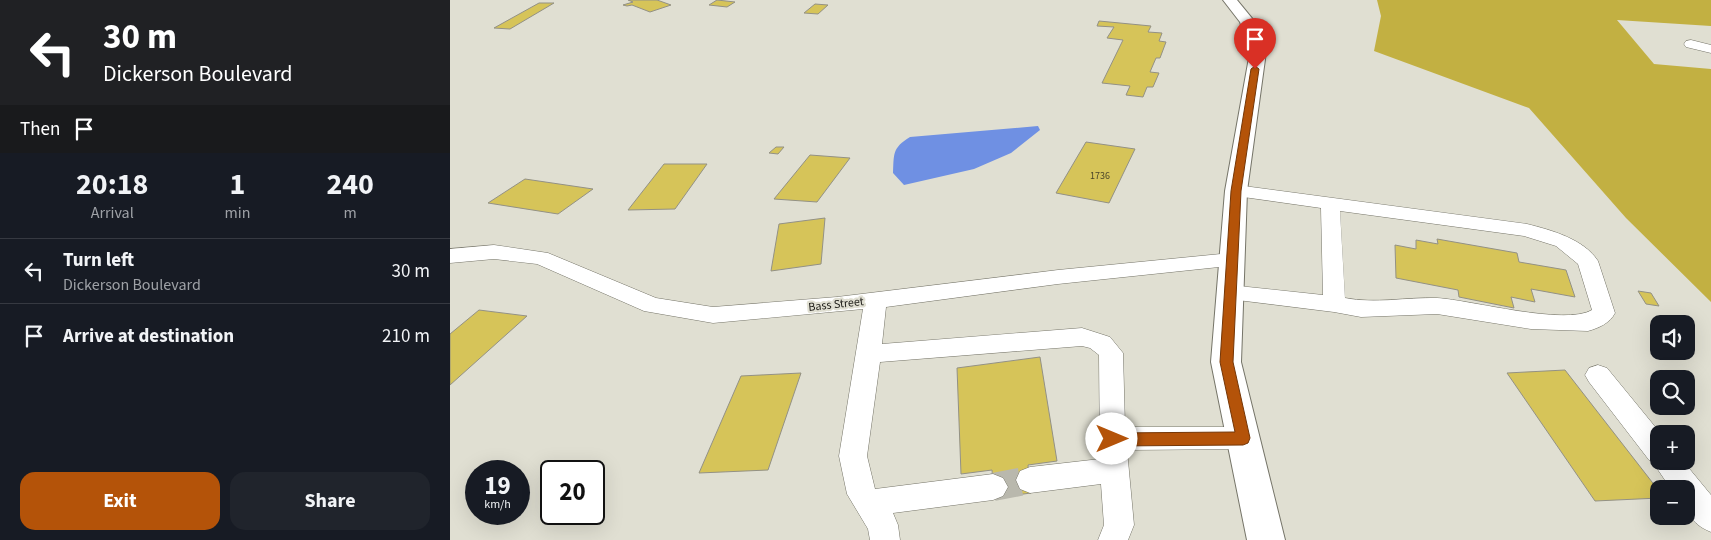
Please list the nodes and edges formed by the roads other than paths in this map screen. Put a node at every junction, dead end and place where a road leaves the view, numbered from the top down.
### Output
1 (1230, 0) edge
2 (1691, 44) dead end
3 (1711, 49) edge
4 (1236, 191) junction
5 (1330, 204) junction
6 (450, 256) edge
7 (1231, 260) junction
8 (1229, 293) junction
9 (875, 300) junction
10 (1334, 304) junction
11 (867, 365) junction
12 (1598, 375) dead end
13 (1243, 438) junction
14 (1112, 439) junction
15 (1650, 441) edge
16 (1115, 470) junction
17 (1673, 470) edge
18 (1030, 480) tunnel mouth
19 (993, 487) tunnel mouth
20 (863, 492) junction
21 (1711, 518) edge
22 (885, 540) edge
23 (1113, 540) edge
24 (1266, 540) edge

1 - 4 main road
2 - 3 street
4 - 5 street
4 - 7 main road
5 - 10 street
5 - 10 street
6 - 9 street, Bass Street
7 - 8 main road
7 - 9 street, Bass Street
8 - 10 street
8 - 13 main road
9 - 11 street
11 - 14 street
11 - 20 street
12 - 15 street
13 - 14 street
13 - 24 main road
14 - 16 street
16 - 18 street
16 - 23 street
17 - 21 street
19 - 20 street
20 - 22 street

